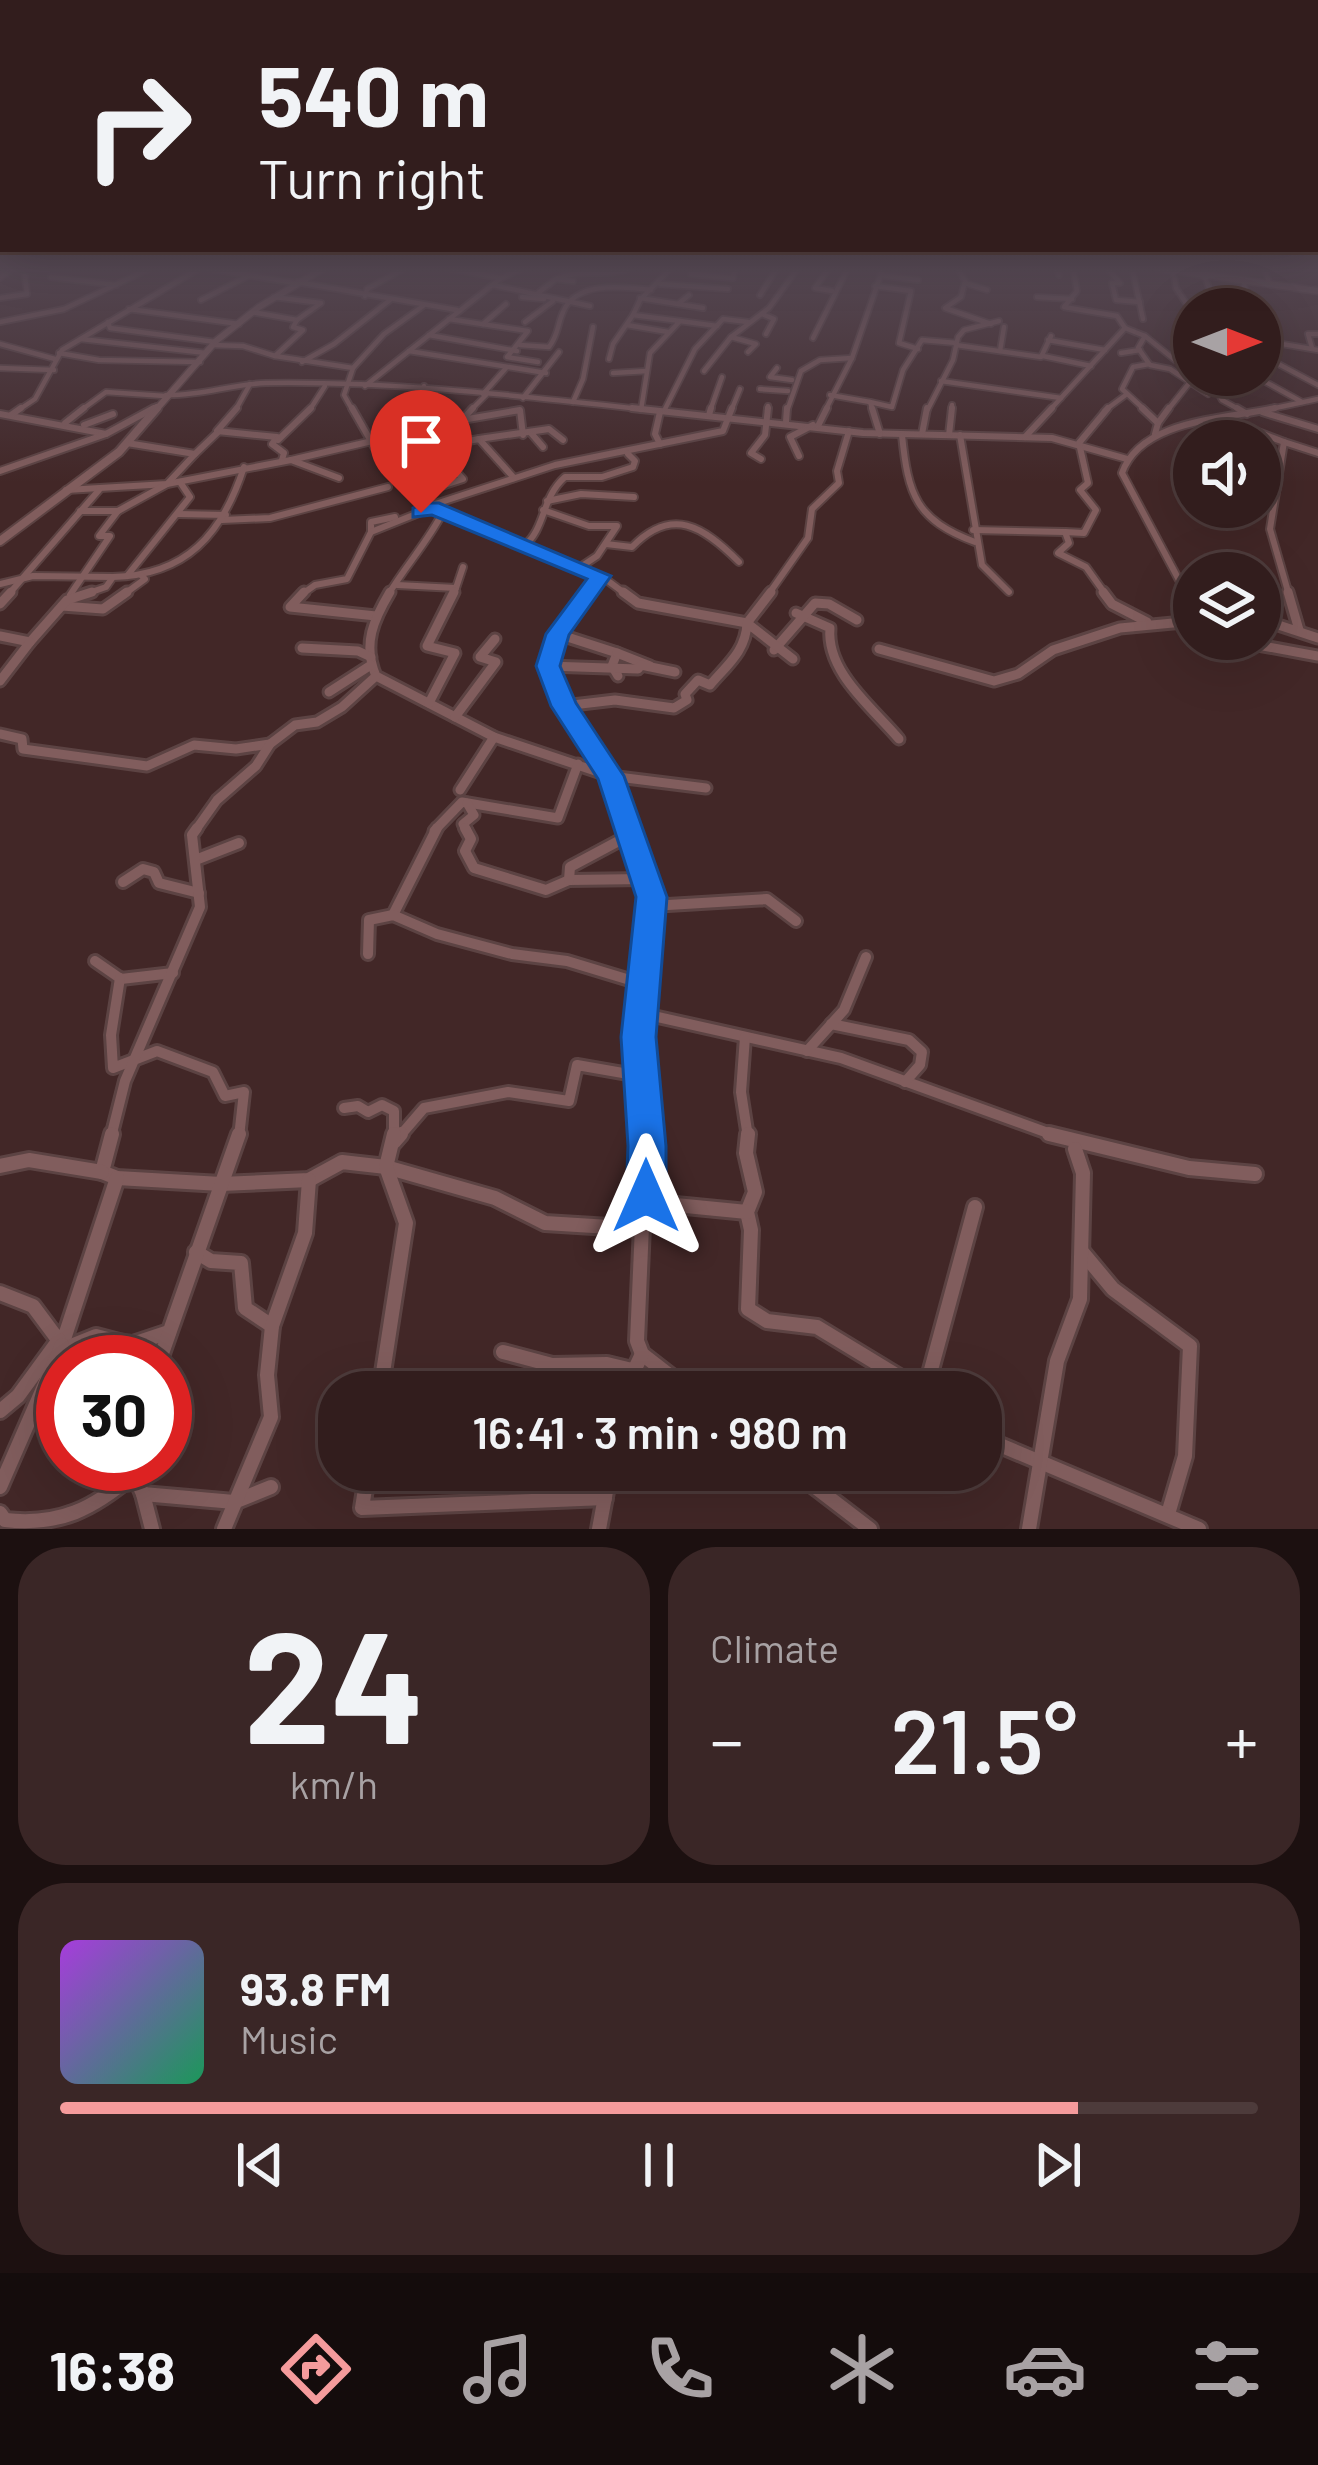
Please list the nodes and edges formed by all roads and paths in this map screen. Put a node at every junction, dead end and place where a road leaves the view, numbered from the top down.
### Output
1 (81, 339) edge
2 (85, 339) edge
3 (168, 339) edge
4 (221, 339) edge
5 (296, 339) edge
6 (340, 339) edge
7 (379, 339) edge
8 (424, 339) edge
9 (459, 339) edge
10 (524, 339) edge
11 (555, 339) edge
12 (591, 339) edge
13 (616, 339) edge
14 (661, 339) edge
15 (704, 339) edge
16 (729, 339) edge
17 (739, 339) edge
18 (858, 339) edge
19 (900, 339) edge
20 (925, 339) edge
21 (933, 339) edge
22 (959, 339) edge
23 (1001, 339) edge
24 (1049, 339) edge
25 (1056, 339) edge
26 (1115, 339) edge
27 (1143, 339) edge
28 (1148, 339) edge
29 (0, 344) edge
30 (957, 344) junction
31 (1281, 344) edge
32 (518, 348) junction
33 (918, 349) junction
34 (1316, 349) edge
35 (208, 350) junction
36 (1105, 350) junction
37 (1140, 350) junction
38 (409, 351) junction
39 (1000, 351) junction
40 (560, 352) dead end
41 (748, 352) dead end
42 (1121, 353) dead end
43 (57, 356) junction
44 (275, 356) junction
45 (1043, 356) junction
46 (853, 358) junction
47 (1173, 358) edge
48 (609, 359) dead end
49 (1316, 361) edge
50 (297, 362) junction
51 (538, 362) dead end
52 (1149, 364) junction
53 (1281, 365) edge
54 (1091, 366) junction
55 (0, 368) edge
56 (353, 368) junction
57 (506, 368) junction
58 (777, 368) dead end
59 (54, 370) junction
60 (647, 371) junction
61 (704, 371) dead end
62 (546, 373) junction
63 (613, 373) dead end
64 (1173, 375) edge
65 (722, 376) dead end
66 (107, 380) dead end
67 (792, 380) junction
68 (941, 381) junction
69 (250, 384) junction
70 (285, 384) junction
71 (1318, 385) edge
72 (325, 386) junction
73 (344, 386) junction
74 (366, 386) junction
75 (424, 386) junction
76 (740, 389) dead end
77 (760, 389) dead end
78 (1281, 390) edge
79 (788, 391) junction
80 (106, 392) junction
81 (485, 394) junction
82 (1127, 394) junction
83 (166, 395) junction
84 (830, 395) junction
85 (1179, 396) edge
86 (1220, 396) edge
87 (248, 397) junction
88 (523, 398) junction
89 (1061, 398) junction
90 (1318, 399) edge
91 (573, 402) junction
92 (870, 402) junction
93 (1302, 402) junction
94 (952, 405) dead end
95 (156, 406) junction
96 (768, 406) dead end
97 (641, 410) junction
98 (1257, 410) junction
99 (662, 412) junction
100 (113, 414) dead end
101 (1246, 414) junction
102 (709, 415) junction
103 (5, 416) edge
104 (732, 417) junction
105 (463, 420) junction
106 (1226, 420) edge
107 (769, 421) junction
108 (786, 422) junction
109 (65, 423) junction
110 (1158, 423) junction
111 (816, 425) junction
112 (82, 426) junction
113 (1318, 429) edge
114 (1173, 430) edge
115 (415, 431) junction
116 (849, 431) junction
117 (218, 432) junction
118 (106, 434) junction
119 (527, 434) junction
120 (880, 434) junction
121 (922, 434) junction
122 (1155, 434) junction
123 (902, 435) junction
124 (950, 435) junction
125 (960, 435) junction
126 (1025, 437) junction
127 (369, 439) junction
128 (479, 439) junction
129 (563, 440) dead end
130 (1281, 441) edge
131 (1284, 442) junction
132 (127, 443) junction
133 (1079, 443) junction
134 (276, 444) junction
135 (660, 444) junction
136 (434, 447) junction
137 (543, 447) dead end
138 (1318, 453) edge
139 (195, 454) junction
140 (628, 454) junction
141 (799, 456) dead end
142 (380, 457) junction
143 (761, 459) dead end
144 (1127, 459) junction
145 (287, 460) junction
146 (244, 467) junction
147 (0, 471) edge
148 (197, 478) junction
149 (339, 478) dead end
150 (514, 478) junction
151 (180, 482) junction
152 (167, 484) junction
153 (388, 487) dead end
154 (66, 490) junction
155 (98, 490) junction
156 (190, 494) junction
157 (411, 496) junction
158 (634, 497) dead end
159 (545, 506) junction
160 (430, 507) junction
161 (80, 511) junction
162 (118, 511) junction
163 (443, 512) junction
164 (178, 514) junction
165 (224, 518) junction
166 (973, 530) junction
167 (1065, 532) junction
168 (0, 541) edge
169 (975, 542) junction
170 (606, 544) junction
171 (524, 546) junction
172 (739, 562) dead end
173 (1173, 563) edge
174 (463, 567) dead end
175 (579, 568) junction
176 (127, 576) junction
177 (142, 576) junction
178 (600, 576) junction
179 (113, 577) junction
180 (24, 578) junction
181 (80, 578) junction
182 (0, 584) edge
183 (397, 585) junction
184 (456, 588) junction
185 (1009, 592) dead end
186 (64, 603) junction
187 (0, 604) edge
188 (800, 614) junction
189 (376, 616) junction
190 (1173, 619) edge
191 (856, 620) dead end
192 (1147, 622) junction
193 (747, 623) junction
194 (1281, 625) edge
195 (1299, 630) junction
196 (558, 634) junction
197 (0, 636) edge
198 (1318, 638) edge
199 (495, 639) dead end
200 (30, 642) junction
201 (302, 648) dead end
202 (879, 649) dead end
203 (1281, 649) edge
204 (775, 650) junction
205 (617, 652) junction
206 (1318, 656) edge
207 (793, 659) dead end
208 (372, 666) junction
209 (548, 666) junction
210 (612, 666) junction
211 (651, 666) junction
212 (675, 672) dead end
213 (618, 676) dead end
214 (0, 681) edge
215 (329, 692) dead end
216 (429, 703) junction
217 (564, 706) junction
218 (455, 717) junction
219 (0, 734) edge
220 (494, 736) junction
221 (898, 739) dead end
222 (270, 744) junction
223 (578, 764) junction
224 (610, 776) junction
225 (706, 788) dead end
226 (460, 790) dead end
227 (467, 803) junction
228 (628, 836) junction
229 (239, 843) dead end
230 (198, 859) junction
231 (645, 879) junction
232 (569, 880) junction
233 (123, 882) dead end
234 (199, 893) junction
235 (651, 900) junction
236 (393, 915) junction
237 (796, 921) dead end
238 (368, 954) dead end
239 (866, 957) dead end
240 (95, 961) dead end
241 (173, 973) junction
242 (120, 978) junction
243 (643, 984) junction
244 (640, 1013) junction
245 (832, 1024) junction
246 (147, 1032) junction
247 (745, 1037) junction
248 (157, 1051) junction
249 (808, 1051) junction
250 (135, 1058) junction
251 (640, 1076) junction
252 (905, 1082) junction
253 (344, 1108) dead end
254 (394, 1142) junction
255 (1075, 1149) dead end
256 (0, 1166) edge
257 (386, 1166) junction
258 (1255, 1174) dead end
259 (109, 1175) junction
260 (308, 1180) junction
261 (221, 1184) junction
262 (645, 1202) junction
263 (976, 1207) dead end
264 (747, 1213) junction
265 (642, 1228) junction
266 (196, 1252) junction
267 (1083, 1253) junction
268 (0, 1293) edge
269 (272, 1326) junction
270 (169, 1333) joint
271 (53, 1335) edge
272 (63, 1335) edge
273 (163, 1335) edge
274 (503, 1352) dead end
275 (642, 1354) junction
276 (36, 1368) edge
277 (632, 1370) joint
278 (383, 1371) edge
279 (664, 1371) edge
280 (889, 1371) edge
281 (930, 1371) edge
282 (36, 1401) edge
283 (0, 1411) edge
284 (1002, 1447) edge
285 (1037, 1463) junction
286 (1, 1482) edge
287 (271, 1487) dead end
288 (112, 1491) edge
289 (142, 1491) edge
290 (365, 1491) edge
291 (606, 1491) edge
292 (820, 1491) edge
293 (143, 1494) junction
294 (605, 1498) junction
295 (234, 1502) junction
296 (0, 1513) edge
297 (1168, 1514) junction
298 (152, 1529) edge
299 (224, 1529) edge
300 (599, 1529) edge
301 (870, 1529) edge
302 (1029, 1529) edge
303 (1198, 1529) edge

1 - 43 street
2 - 35 street
3 - 35 street
4 - 35 street
5 - 44 street
6 - 50 street
7 - 56 street
8 - 38 street
9 - 32 street
10 - 32 street
11 - 32 street
12 - 91 street
13 - 48 street
14 - 60 street
15 - 99 street
16 - 61 street
17 - 41 street
18 - 46 street
19 - 33 street
20 - 33 street
21 - 30 street
22 - 30 street
23 - 39 street
24 - 45 street
25 - 36 street
26 - 36 street
27 - 37 street
28 - 47 street
29 - 43 street
30 - 39 street
30 - 68 street
31 - 34 street
32 - 51 street
33 - 92 street
34 - 49 street
35 - 43 street
35 - 44 street
35 - 83 street
36 - 54 street
37 - 42 street
37 - 52 street
38 - 57 street
38 - 74 street
39 - 45 street
40 - 62 street
43 - 59 street
44 - 50 street
45 - 54 street
46 - 67 street
46 - 84 street
50 - 56 street
52 - 64 street
52 - 82 street
53 - 71 street
54 - 89 street
55 - 59 street
56 - 73 street
57 - 62 street
57 - 81 street
58 - 67 street
59 - 103 street
60 - 63 street
60 - 97 street
62 - 88 street
65 - 102 street
66 - 80 street
67 - 79 street
68 - 89 street
68 - 121 street
69 - 70 street
69 - 83 street
69 - 87 street
70 - 72 street
70 - 87 street
72 - 73 street
72 - 134 street
73 - 74 street
73 - 127 street
74 - 75 street
75 - 81 street
75 - 115 street
76 - 104 street
77 - 79 street
78 - 93 street
79 - 108 street
80 - 83 street
80 - 109 street
81 - 88 street
81 - 105 street
82 - 110 street
82 - 133 street
83 - 95 street
84 - 92 street
84 - 111 street
85 - 110 street
86 - 101 street
87 - 117 street
88 - 91 street
89 - 126 street
90 - 93 street
91 - 97 street
92 - 120 street
93 - 98 street
94 - 124 street
95 - 118 street
95 - 132 street
96 - 107 street
97 - 99 street
98 - 101 street
98 - 113 street
99 - 102 street
99 - 135 street
100 - 112 street
101 - 106 street
102 - 104 street
103 - 109 street
104 - 107 street
104 - 135 street
105 - 115 street
105 - 119 street
107 - 108 street
107 - 143 street
108 - 111 street
109 - 112 street
110 - 122 street
111 - 116 street
111 - 141 street
112 - 118 street
114 - 122 street
115 - 127 street
116 - 120 street
116 - 193 street
117 - 134 street
117 - 139 street
118 - 147 street
119 - 128 street
119 - 129 street
119 - 137 street
120 - 123 street
121 - 123 street
121 - 124 street
122 - 144 street
123 - 169 street
124 - 125 street
125 - 126 street
125 - 166 street
126 - 133 street
127 - 142 street
127 - 145 street
128 - 136 street
128 - 150 street
130 - 131 street
131 - 138 street
131 - 195 street
132 - 139 street
132 - 154 street
133 - 144 street
133 - 167 street
134 - 145 street
135 - 140 street
136 - 142 street
136 - 157 street
139 - 152 street
140 - 150 street
140 - 159 street
142 - 157 street
144 - 173 street
145 - 146 street
145 - 149 street
146 - 148 street
146 - 165 street
148 - 151 street
148 - 156 street
150 - 160 street
151 - 152 street
151 - 156 street
152 - 155 street
152 - 162 street
153 - 165 street
154 - 155 street
154 - 168 street
155 - 161 street
156 - 164 street
157 - 160 street
158 - 159 street
159 - 170 street
159 - 171 street
160 - 163 street
160 - 189 street
161 - 162 street
161 - 180 street
162 - 181 street
163 - 171 street
163 - 183 street
164 - 165 street
164 - 176 street
165 - 177 street
166 - 167 street
166 - 169 street
167 - 192 street
169 - 185 street
170 - 172 street
170 - 175 street
171 - 175 street
174 - 184 street
175 - 178 street
176 - 177 street
176 - 179 street
177 - 186 street
178 - 193 street
178 - 196 street
179 - 181 street
179 - 186 street
180 - 181 street
180 - 182 street
180 - 187 street
181 - 186 street
183 - 184 street
183 - 189 street
184 - 216 street
186 - 200 street
188 - 191 street
188 - 204 street
188 - 221 street
189 - 208 street
190 - 192 street
192 - 202 street
193 - 204 street
193 - 217 street
194 - 195 street
195 - 198 street
196 - 205 street
196 - 209 street
197 - 200 street
199 - 218 street
200 - 214 street
201 - 208 street
203 - 206 street
204 - 207 street
205 - 210 street
205 - 211 street
208 - 215 street
208 - 216 street
208 - 222 street
209 - 210 street
209 - 217 street
210 - 211 street
210 - 213 street
211 - 212 street
216 - 218 street
217 - 224 street
218 - 220 street
219 - 222 street
220 - 223 street
220 - 226 street
222 - 230 street
223 - 224 street
223 - 227 street
224 - 225 street
224 - 228 street
227 - 232 street
227 - 236 street
228 - 231 street
228 - 232 street
229 - 230 street
230 - 234 street
231 - 232 street
231 - 235 street
233 - 234 street
234 - 241 street
235 - 237 street
235 - 243 street
236 - 238 street
236 - 243 street
239 - 245 street
240 - 242 street
241 - 242 street
241 - 246 street
242 - 250 street
243 - 244 street
244 - 247 street
244 - 251 street
245 - 249 street
245 - 252 street
246 - 248 street
246 - 250 street
247 - 249 street
247 - 264 street
248 - 250 street
248 - 261 street
249 - 252 street
250 - 259 street
251 - 254 street
251 - 262 street
252 - 258 street
253 - 254 street
254 - 257 street
255 - 267 street
256 - 259 street
257 - 260 street
257 - 265 street
257 - 278 street
259 - 261 street
259 - 272 street
260 - 261 street
260 - 269 street
261 - 266 street
262 - 264 street
262 - 265 street
263 - 281 street
264 - 280 street
265 - 275 street
266 - 269 street
266 - 270 street
267 - 285 street
267 - 297 street
268 - 271 street
269 - 295 street
270 - 273 street
274 - 277 street
275 - 277 street
275 - 279 street
276 - 283 street
282 - 286 street
284 - 285 street
285 - 297 street
285 - 302 street
287 - 295 street
288 - 296 street
289 - 293 street
290 - 294 street
291 - 294 street
292 - 301 street
293 - 295 street
293 - 298 street
294 - 300 street
295 - 299 street
297 - 303 street

